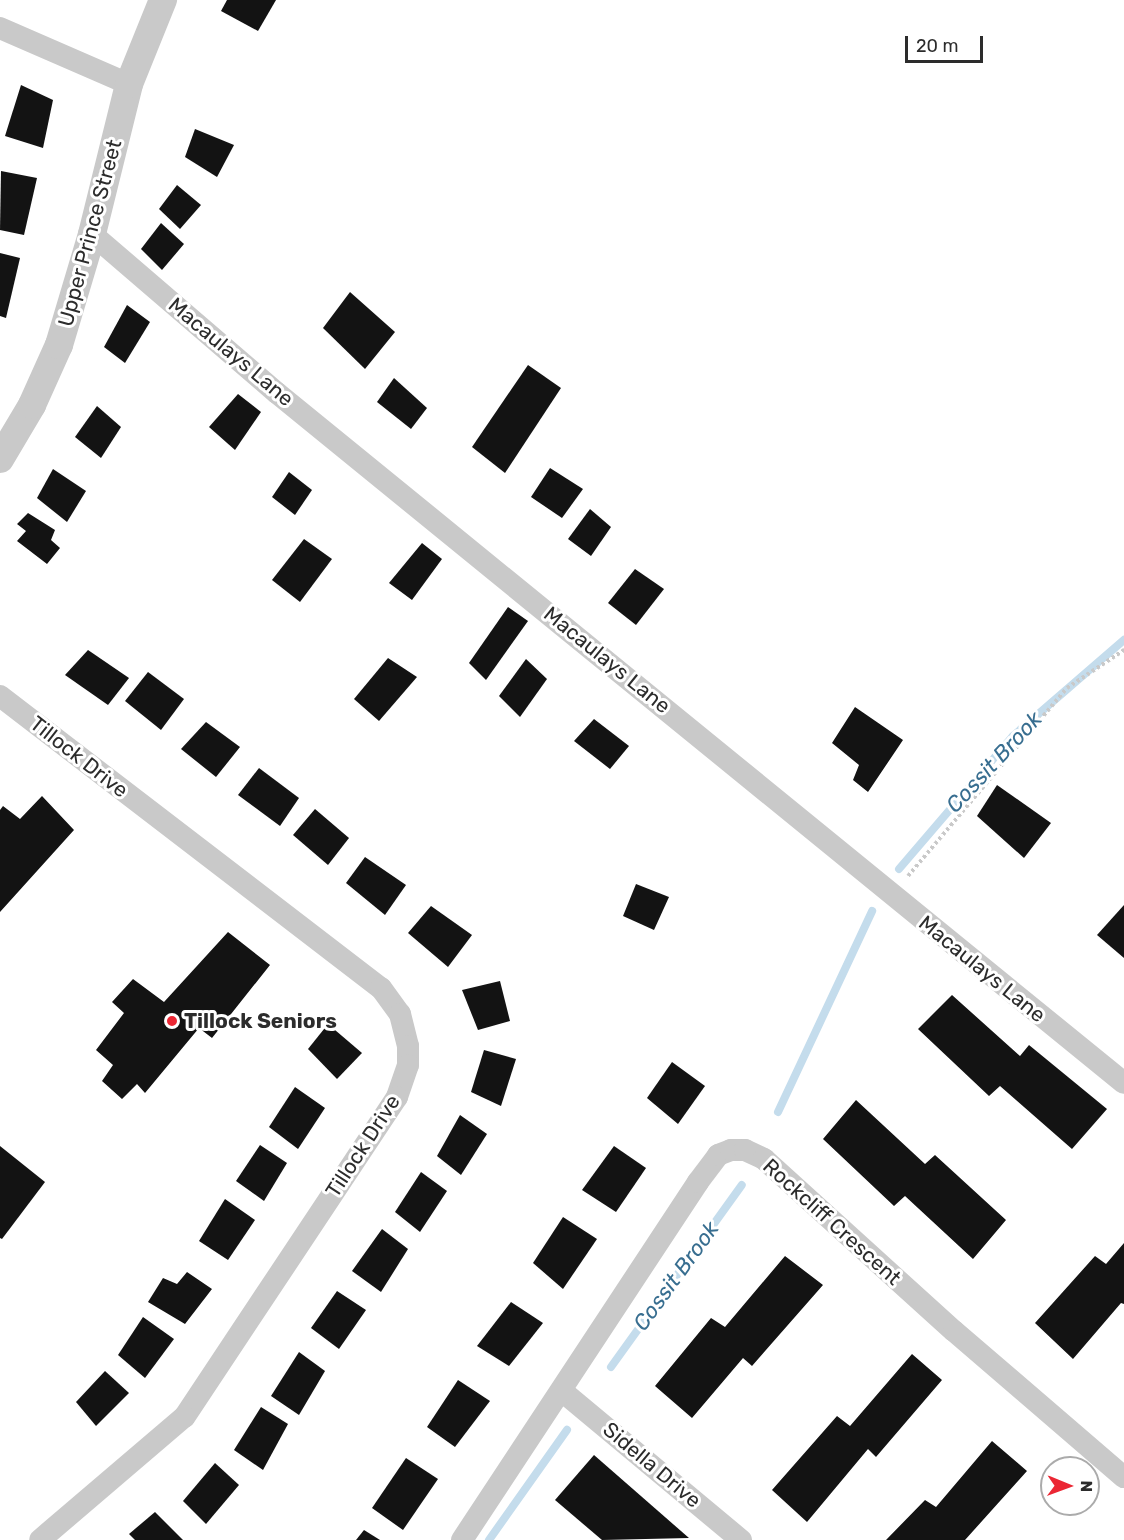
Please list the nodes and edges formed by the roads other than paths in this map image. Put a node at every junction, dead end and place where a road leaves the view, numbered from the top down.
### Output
1 (163, 0) edge
2 (0, 28) edge
3 (129, 84) junction
4 (92, 234) junction
5 (0, 459) edge
6 (0, 696) edge
7 (1124, 1083) edge
8 (562, 1391) junction
9 (1124, 1477) edge
10 (40, 1540) edge
11 (462, 1540) edge
12 (741, 1540) edge

1 - 3 street, Upper Prince Street
2 - 3 street
3 - 4 street, Upper Prince Street
4 - 5 street, Upper Prince Street
4 - 7 street, Macaulays Lane
6 - 10 street, Tillock Drive
8 - 9 street, Rockcliff Crescent
8 - 11 street, Rockcliff Crescent
8 - 12 street, Sidella Drive

